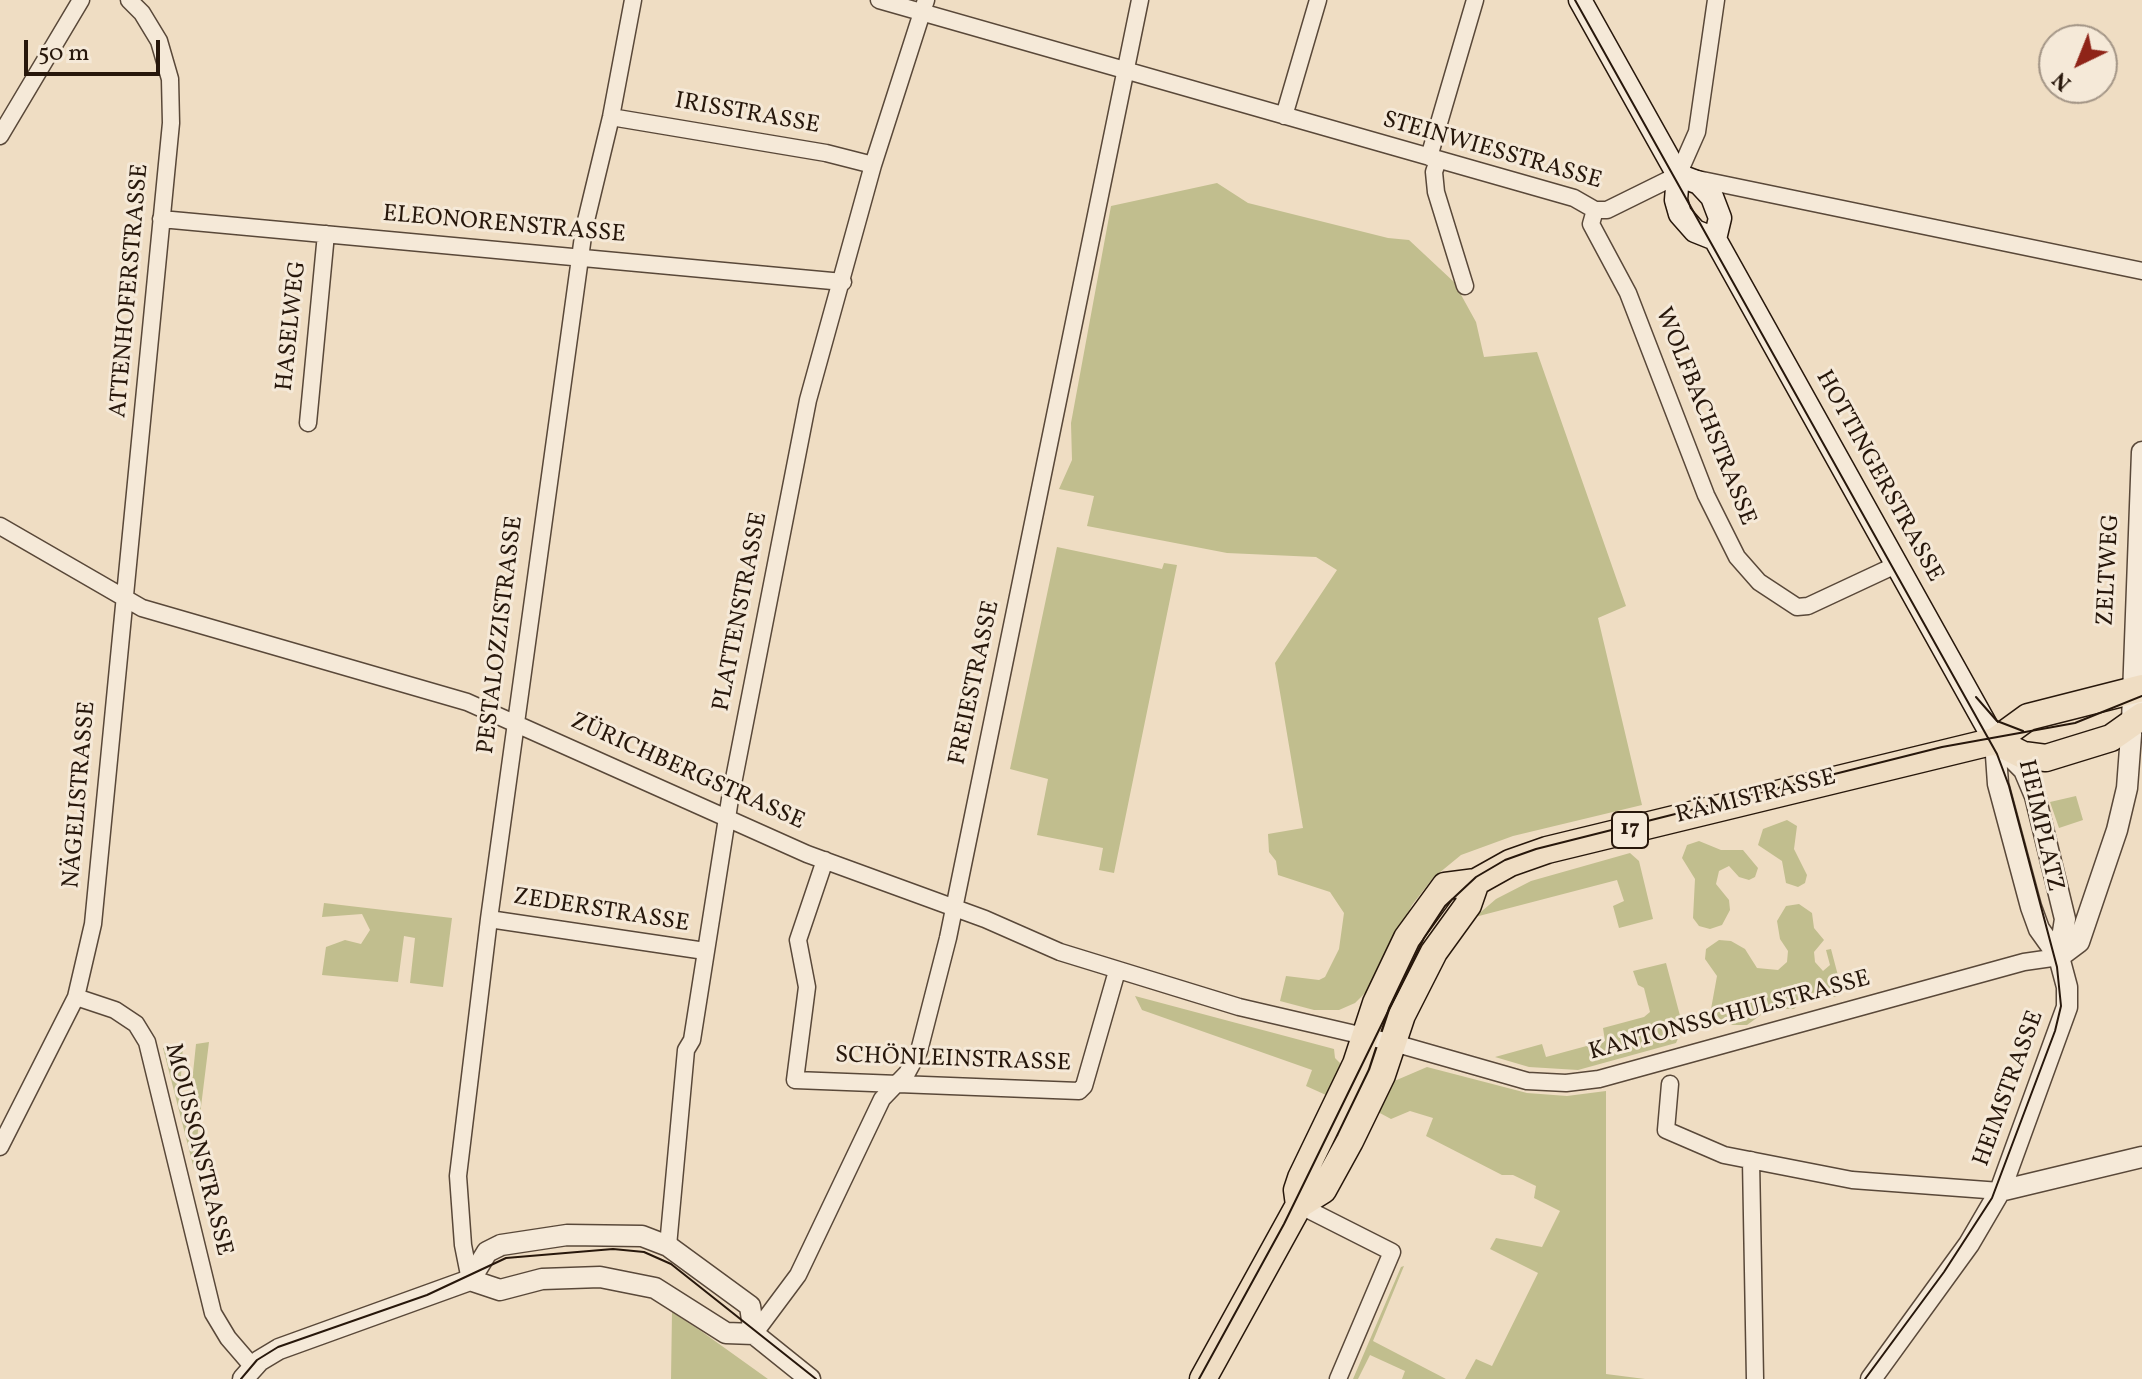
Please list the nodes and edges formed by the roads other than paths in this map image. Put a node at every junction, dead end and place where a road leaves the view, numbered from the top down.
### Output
1 (81, 0) edge
2 (129, 0) edge
3 (633, 0) edge
4 (879, 0) edge
5 (1140, 0) edge
6 (1318, 0) edge
7 (1475, 0) edge
8 (1580, 0) edge
9 (1716, 0) edge
10 (924, 7) edge
11 (1126, 72) junction
12 (1284, 116) junction
13 (611, 117) junction
14 (0, 136) edge
15 (1433, 159) junction
16 (873, 165) junction
17 (1678, 175) junction
18 (1595, 210) junction
19 (161, 219) junction
20 (326, 234) junction
21 (1715, 239) junction
22 (580, 258) junction
23 (2142, 271) edge
24 (843, 282) junction
25 (1465, 286) dead end
26 (308, 423) dead end
27 (2142, 452) edge
28 (0, 526) edge
29 (1898, 564) junction
30 (126, 597) junction
31 (2138, 690) edge
32 (2137, 719) edge
33 (515, 722) junction
34 (1995, 741) junction
35 (727, 819) junction
36 (825, 860) junction
37 (1476, 882) junction
38 (953, 909) junction
39 (489, 919) junction
40 (705, 951) junction
41 (2059, 957) junction
42 (1117, 971) junction
43 (76, 997) junction
44 (1365, 1039) junction
45 (1394, 1043) junction
46 (896, 1084) junction
47 (1670, 1084) dead end
48 (0, 1147) edge
49 (2142, 1157) edge
50 (1751, 1160) junction
51 (2000, 1191) junction
52 (1299, 1205) junction
53 (668, 1246) junction
54 (470, 1280) junction
55 (754, 1334) junction
56 (248, 1373) edge
57 (810, 1379) edge
58 (1203, 1379) edge
59 (1338, 1379) edge
60 (1755, 1379) edge
61 (1871, 1379) edge

1 - 14 street
2 - 19 street, ATTENHOFERSTRASSE
3 - 13 street, PESTALOZZISTRASSE
4 - 10 street, STEINWIESSTRASSE
5 - 11 street, FREIESTRASSE
6 - 12 street
7 - 15 street
8 - 17 main road, HOTTINGERSTRASSE
9 - 17 street
10 - 11 street, STEINWIESSTRASSE
10 - 16 street, PLATTENSTRASSE
11 - 12 street, STEINWIESSTRASSE
11 - 38 street, FREIESTRASSE
12 - 15 street, STEINWIESSTRASSE
13 - 16 street, IRISSTRASSE
13 - 22 street, PESTALOZZISTRASSE
15 - 18 street, STEINWIESSTRASSE
15 - 25 street
16 - 24 street, PLATTENSTRASSE
17 - 18 street, STEINWIESSTRASSE
17 - 21 main road, HOTTINGERSTRASSE
17 - 21 main road, HOTTINGERSTRASSE
17 - 23 street
18 - 29 street, WOLFBACHSTRASSE
19 - 20 street, ELEONORENSTRASSE
19 - 30 street, ATTENHOFERSTRASSE
20 - 22 street, ELEONORENSTRASSE
20 - 26 street, HASELWEG
21 - 29 main road, HOTTINGERSTRASSE
22 - 24 street, ELEONORENSTRASSE
22 - 33 street, PESTALOZZISTRASSE
24 - 35 street, PLATTENSTRASSE
27 - 31 street, ZELTWEG
28 - 30 street, ZÜRICHBERGSTRASSE
29 - 34 main road, HOTTINGERSTRASSE
30 - 33 street, ZÜRICHBERGSTRASSE
30 - 43 street, NÄGELISTRASSE
31 - 32 street, HEIMPLATZ
31 - 34 main road, RÄMISTRASSE / 17
32 - 34 main road
32 - 41 street, HEIMPLATZ
33 - 35 street, ZÜRICHBERGSTRASSE
33 - 39 street, PESTALOZZISTRASSE
34 - 37 main road, RÄMISTRASSE / 17
34 - 41 street, HEIMPLATZ
34 - 41 street, HEIMPLATZ
35 - 36 street, ZÜRICHBERGSTRASSE
35 - 40 street, PLATTENSTRASSE
36 - 38 street, ZÜRICHBERGSTRASSE
36 - 46 street, SCHÖNLEINSTRASSE
37 - 44 main road, RÄMISTRASSE / 17
37 - 45 main road, RÄMISTRASSE / 17
38 - 42 street, ZÜRICHBERGSTRASSE
38 - 46 street, FREIESTRASSE
39 - 40 street, ZEDERSTRASSE
39 - 54 street, PESTALOZZISTRASSE
40 - 53 street, PLATTENSTRASSE
41 - 45 street, KANTONSSCHULSTRASSE
41 - 51 street, HEIMSTRASSE
42 - 44 street, ZÜRICHBERGSTRASSE
42 - 46 street, SCHÖNLEINSTRASSE
43 - 48 street
43 - 56 street, MOUSSONSTRASSE
44 - 45 street, KANTONSSCHULSTRASSE
44 - 52 main road, RÄMISTRASSE / 17
45 - 52 main road, RÄMISTRASSE / 17
46 - 55 street, FREIESTRASSE
47 - 50 street
49 - 51 street
50 - 51 street
50 - 60 street
51 - 61 street, HEIMSTRASSE
52 - 58 main road, RÄMISTRASSE / 17
52 - 59 street
53 - 54 street
53 - 55 street
54 - 55 street
54 - 56 street
55 - 57 street

